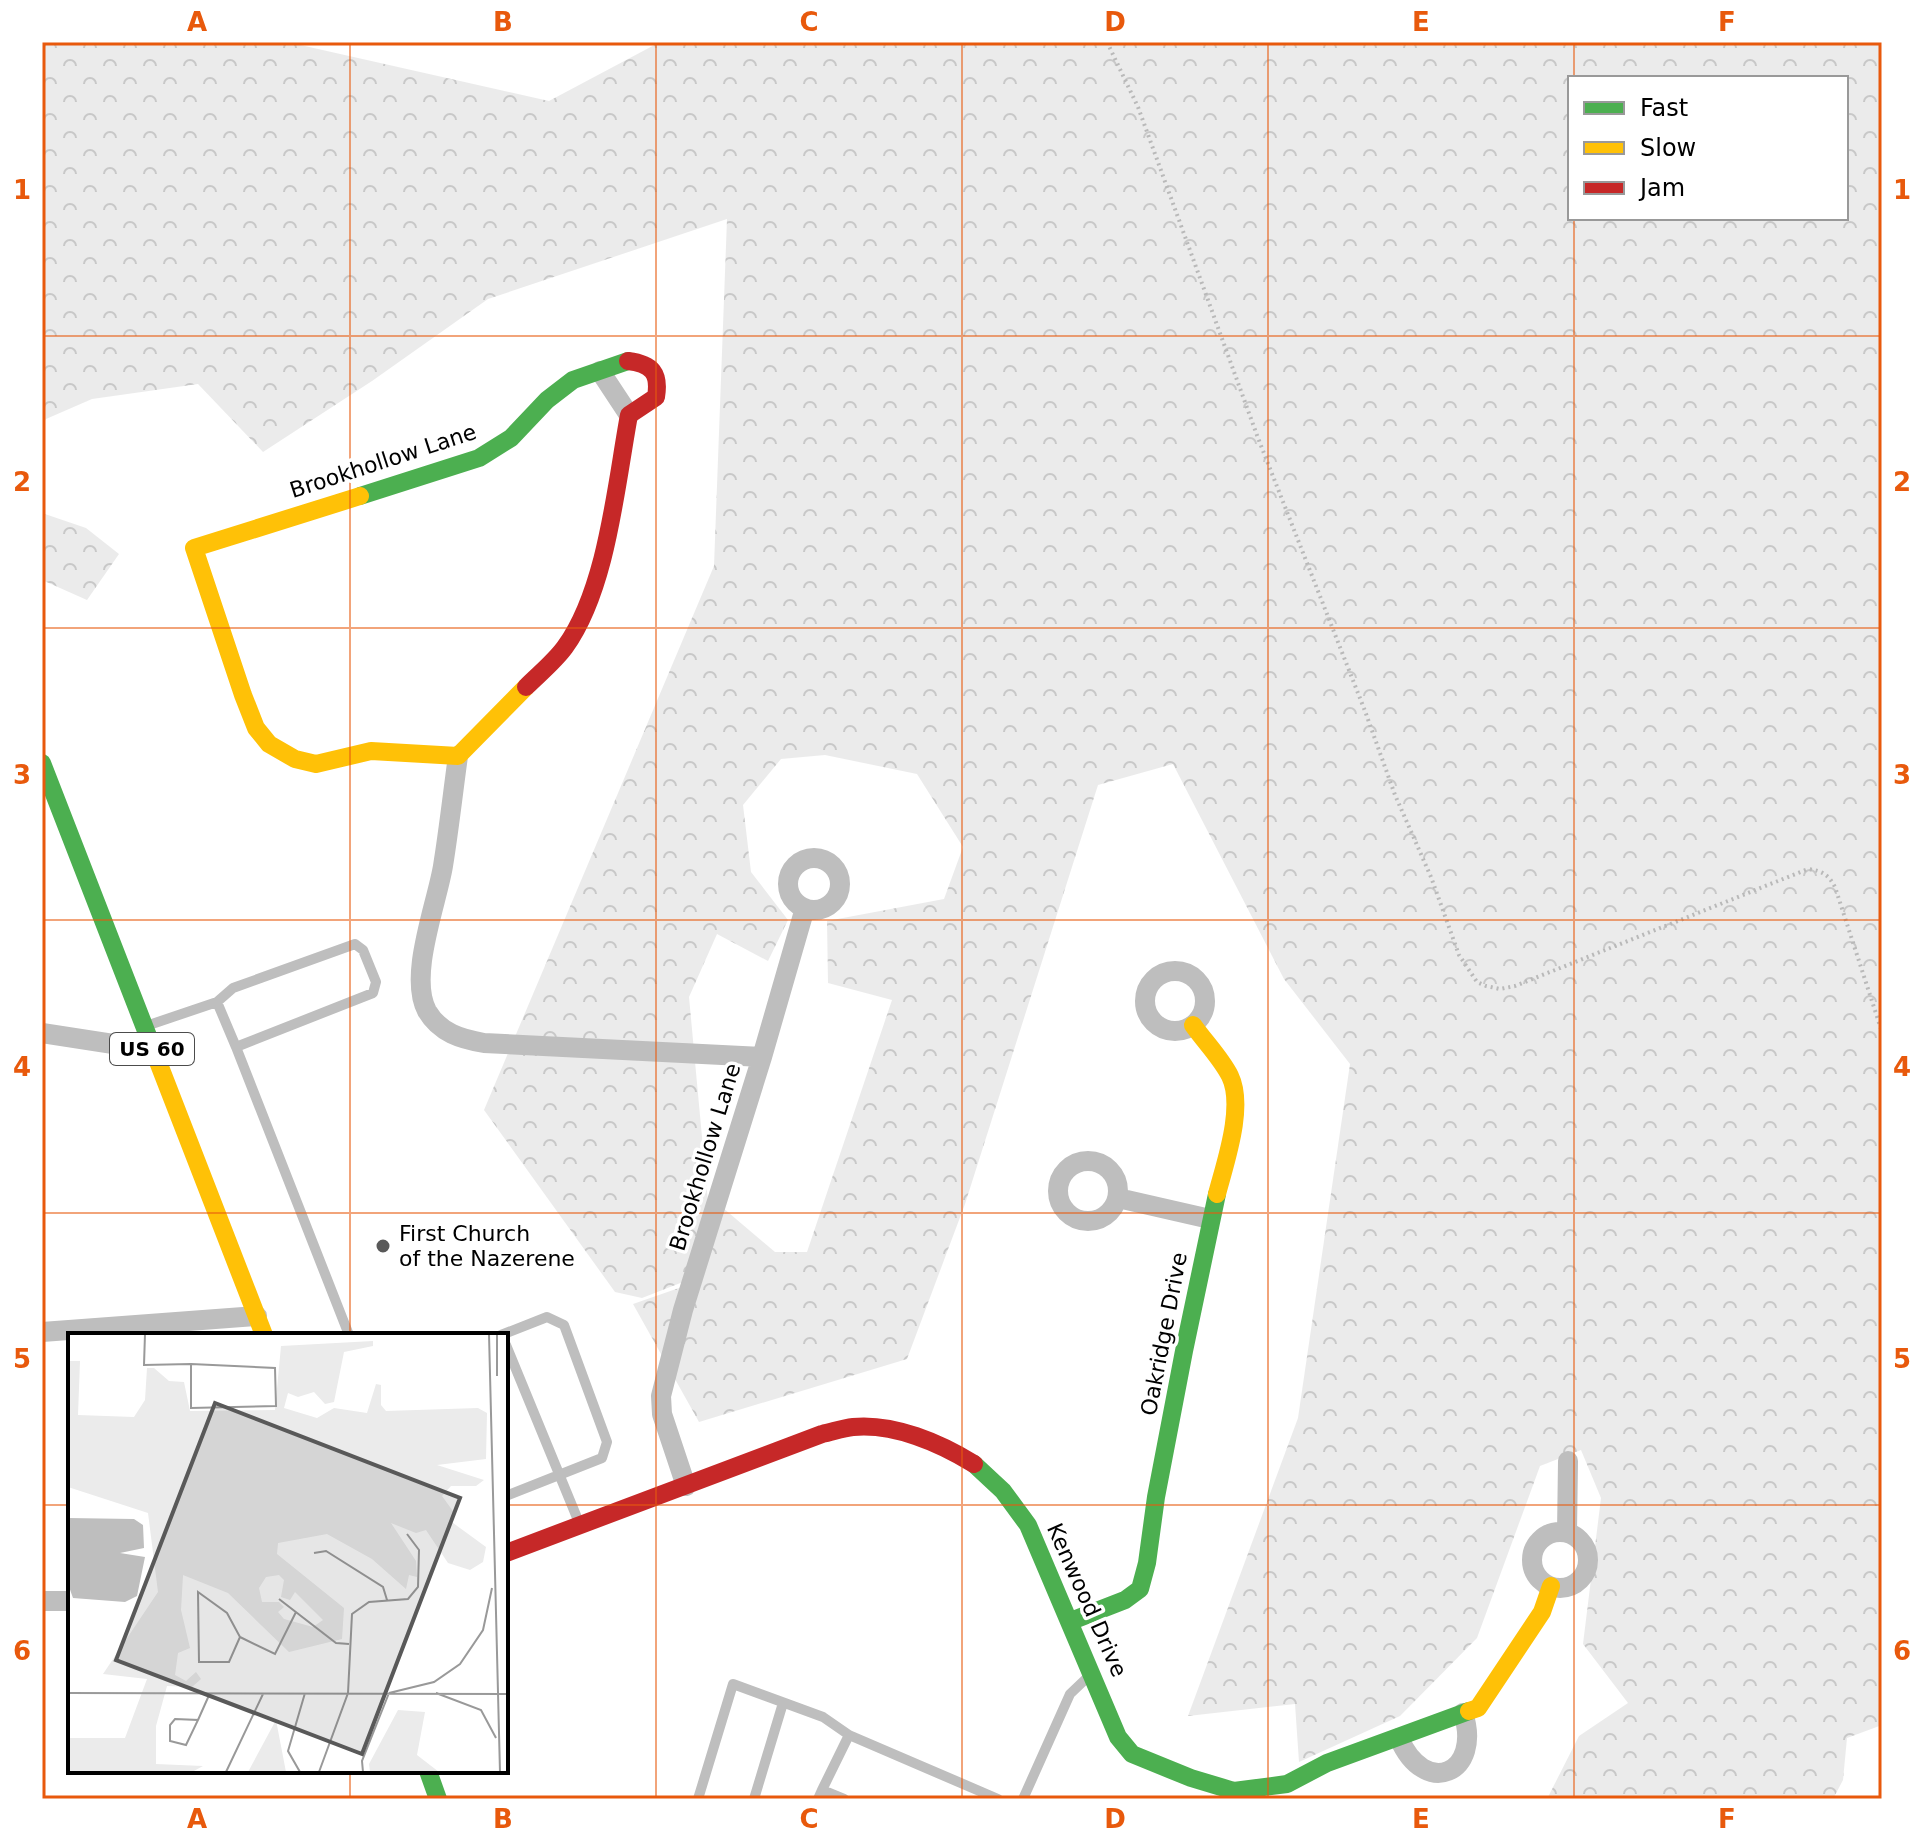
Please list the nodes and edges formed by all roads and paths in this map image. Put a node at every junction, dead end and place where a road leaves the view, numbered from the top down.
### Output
1 (1107, 42) edge
2 (600, 371) junction
3 (629, 415) junction
4 (458, 756) junction
5 (42, 763) edge
6 (805, 908) dead end
7 (217, 1002) junction
8 (1193, 1025) dead end
9 (143, 1027) junction
10 (1882, 1032) edge
11 (42, 1033) edge
12 (236, 1047) junction
13 (152, 1050) junction
14 (762, 1057) junction
15 (1118, 1198) dead end
16 (1210, 1219) junction
17 (260, 1325) edge
18 (42, 1332) edge
19 (348, 1333) edge
20 (507, 1333) edge
21 (508, 1350) edge
22 (1568, 1461) dead end
23 (559, 1475) junction
24 (686, 1486) junction
25 (508, 1495) edge
26 (580, 1527) junction
27 (1567, 1533) junction
28 (508, 1552) edge
29 (1551, 1586) junction
30 (42, 1601) edge
31 (68, 1601) edge
32 (1071, 1621) junction
33 (1093, 1673) junction
34 (783, 1703) junction
35 (1463, 1713) junction
36 (849, 1735) junction
37 (1399, 1738) junction
38 (429, 1773) edge
39 (1289, 1792) edge
40 (820, 1794) edge
41 (438, 1799) edge
42 (698, 1799) edge
43 (754, 1799) edge
44 (844, 1799) edge
45 (998, 1799) edge
46 (1023, 1799) edge

1 - 10 path
2 - 3 street
2 - 3 street, Brookhollow Lane
2 - 4 street, Brookhollow Lane
3 - 4 street
4 - 14 street, Brookhollow Lane
5 - 9 street, US 60
6 - 14 street
7 - 9 lane
7 - 12 lane
7 - 12 lane
8 - 16 street, Oakridge Drive
9 - 13 street, US 60
11 - 13 street
12 - 19 lane
13 - 17 street, US 60
14 - 24 street, Brookhollow Lane
15 - 16 street
16 - 32 street, Oakridge Drive
17 - 18 street
20 - 23 lane
21 - 23 lane
22 - 27 street
23 - 25 lane
23 - 26 lane
24 - 26 street, Kenwood Drive
24 - 32 street, Kenwood Drive
26 - 28 street, Kenwood Drive
27 - 29 street
27 - 29 street
29 - 35 street, Kenwood Drive
30 - 31 street
32 - 33 street, Kenwood Drive
33 - 39 street, Kenwood Drive
33 - 46 lane
34 - 36 lane
34 - 42 lane
34 - 43 lane
35 - 37 street, Kenwood Drive
35 - 37 street
36 - 40 lane
36 - 45 lane
37 - 39 street, Kenwood Drive
38 - 41 street
40 - 44 lane

